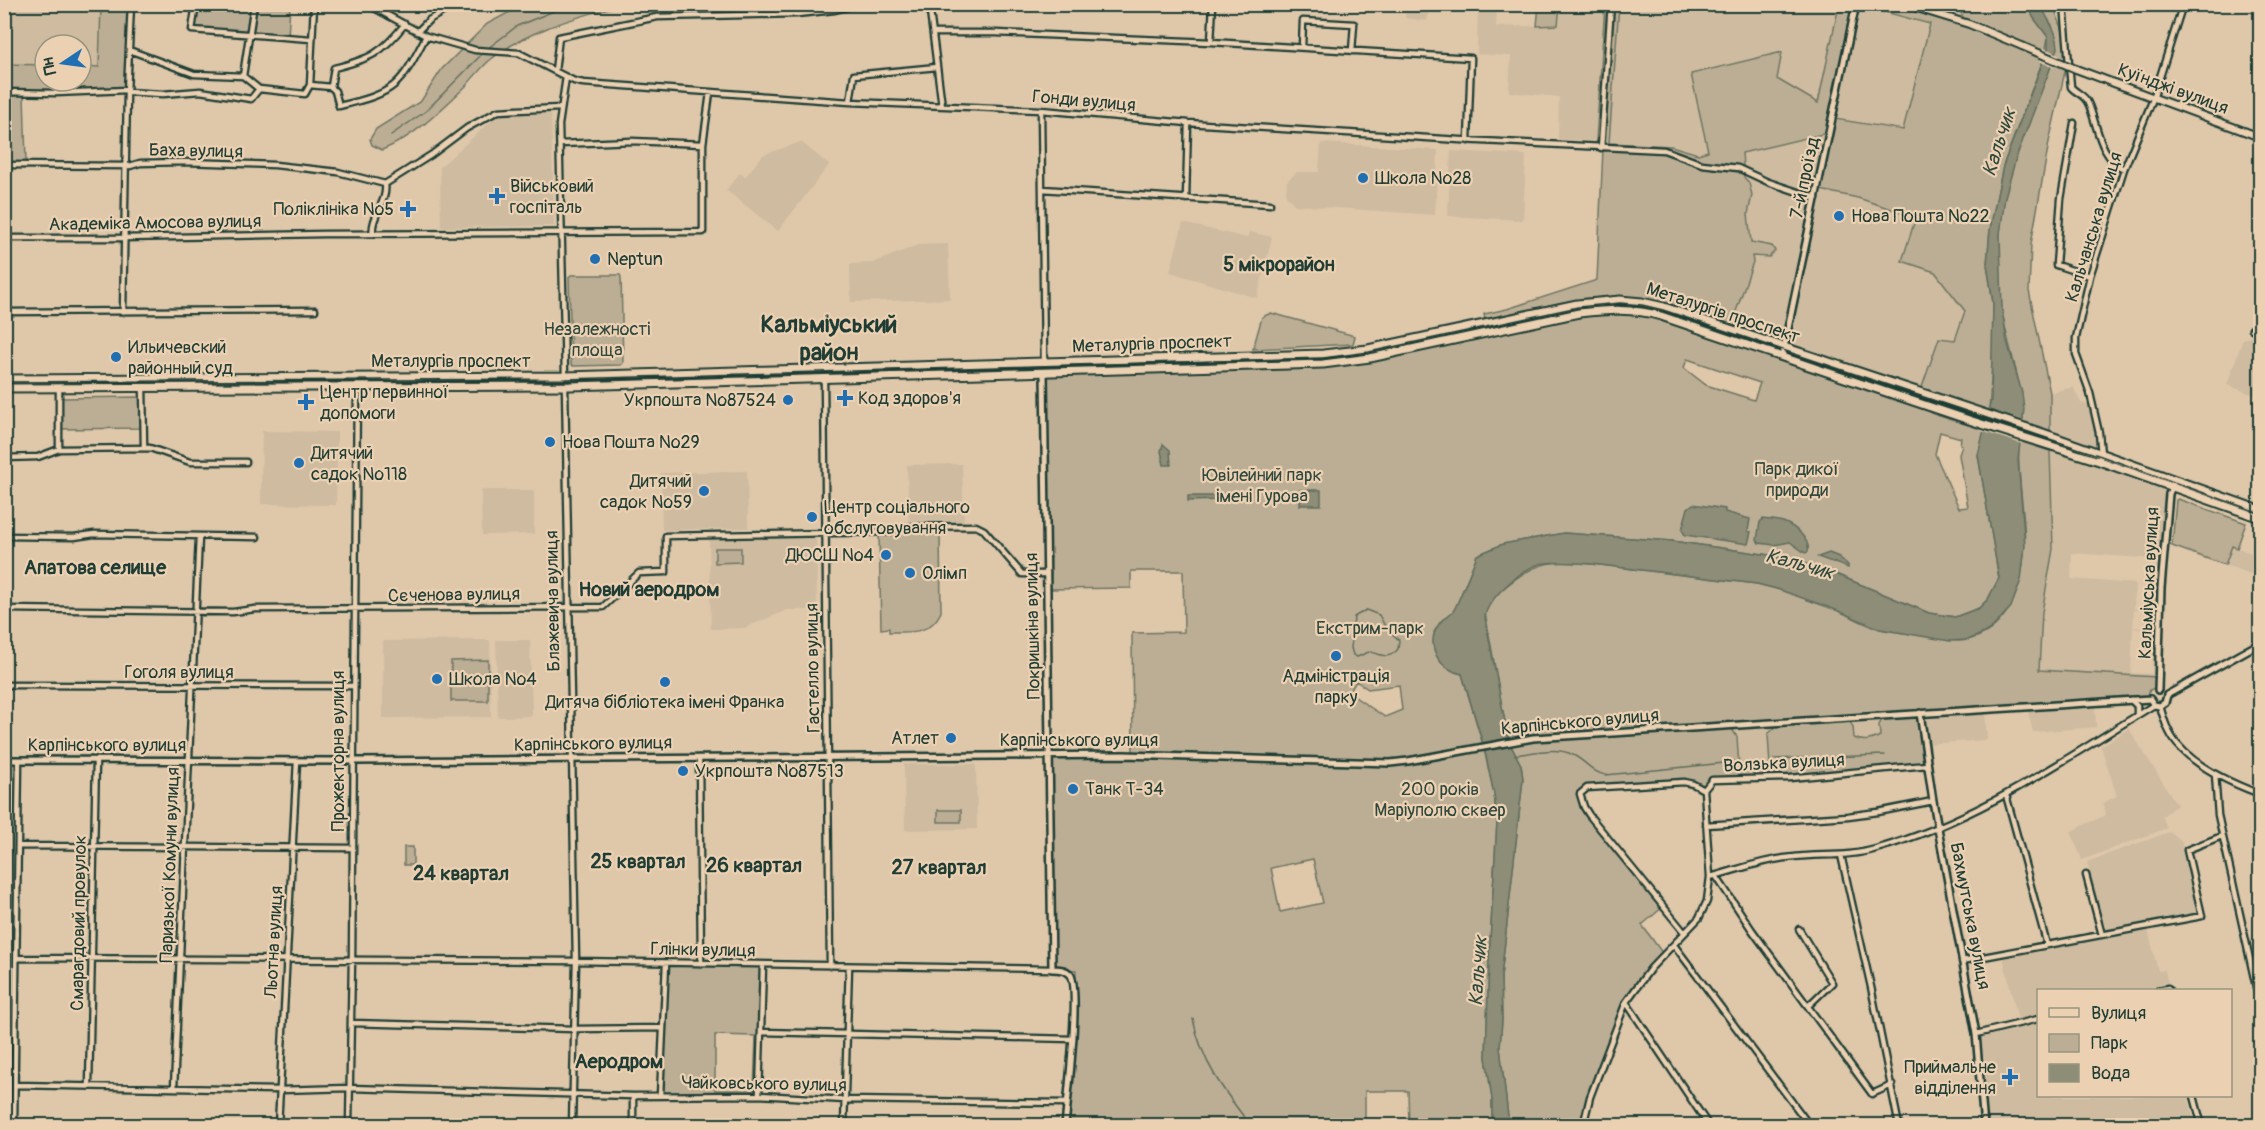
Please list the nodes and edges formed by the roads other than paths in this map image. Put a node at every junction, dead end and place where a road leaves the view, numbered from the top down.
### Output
1 (131, 4) edge
2 (196, 4) edge
3 (254, 4) edge
4 (314, 4) edge
5 (367, 4) edge
6 (456, 4) edge
7 (860, 4) edge
8 (929, 4) edge
9 (1213, 4) edge
10 (1611, 4) edge
11 (1856, 4) edge
12 (1904, 4) edge
13 (2064, 4) edge
14 (2183, 4) edge
15 (834, 7) edge
16 (405, 24) junction
17 (417, 32) junction
18 (933, 33) junction
19 (248, 35) junction
20 (426, 36) junction
21 (311, 39) junction
22 (1211, 42) junction
23 (1302, 48) junction
24 (129, 50) junction
25 (1352, 51) junction
26 (937, 67) junction
27 (555, 71) junction
28 (243, 76) junction
29 (566, 77) junction
30 (310, 85) junction
31 (331, 87) junction
32 (259, 89) junction
33 (127, 91) junction
34 (710, 93) junction
35 (4, 94) edge
36 (2153, 99) junction
37 (850, 102) junction
38 (942, 106) junction
39 (560, 108) junction
40 (1041, 110) junction
41 (1188, 123) junction
42 (2074, 123) dead end
43 (4, 127) edge
44 (2260, 137) edge
45 (1467, 141) junction
46 (560, 144) junction
47 (703, 144) junction
48 (1601, 148) junction
49 (4, 165) edge
50 (125, 166) junction
51 (2124, 169) junction
52 (385, 184) junction
53 (1042, 189) junction
54 (1816, 198) junction
55 (1186, 199) junction
56 (1270, 204) dead end
57 (562, 233) junction
58 (373, 234) junction
59 (4, 238) edge
60 (124, 238) junction
61 (2090, 276) junction
62 (315, 310) dead end
63 (4, 312) edge
64 (123, 312) junction
65 (2252, 329) dead end
66 (2260, 332) edge
67 (1785, 348) junction
68 (1782, 357) junction
69 (1044, 362) junction
70 (824, 369) junction
71 (1044, 372) junction
72 (357, 376) junction
73 (565, 376) junction
74 (59, 378) junction
75 (143, 378) junction
76 (4, 379) edge
77 (824, 379) junction
78 (357, 386) junction
79 (565, 386) junction
80 (143, 387) junction
81 (4, 388) edge
82 (59, 388) junction
83 (144, 448) junction
84 (59, 449) junction
85 (4, 458) edge
86 (2100, 458) junction
87 (246, 462) dead end
88 (2173, 483) junction
89 (2260, 510) edge
90 (2260, 518) edge
91 (826, 533) junction
92 (4, 536) edge
93 (199, 537) junction
94 (257, 537) dead end
95 (1047, 574) junction
96 (568, 608) junction
97 (4, 609) edge
98 (354, 610) junction
99 (196, 612) junction
100 (2260, 643) edge
101 (4, 685) edge
102 (192, 686) junction
103 (354, 686) junction
104 (2158, 690) junction
105 (2167, 695) junction
106 (2150, 699) junction
107 (2131, 700) junction
108 (2157, 705) junction
109 (1920, 713) junction
110 (2137, 715) junction
111 (1050, 755) junction
112 (829, 757) junction
113 (699, 758) junction
114 (571, 759) junction
115 (4, 760) edge
116 (19, 760) junction
117 (96, 760) junction
118 (188, 760) junction
119 (297, 761) junction
120 (353, 761) junction
121 (1927, 765) junction
122 (2215, 774) junction
123 (1704, 790) junction
124 (2260, 794) edge
125 (2006, 795) junction
126 (1933, 801) junction
127 (1706, 825) junction
128 (1938, 828) junction
129 (2222, 837) junction
130 (18, 846) junction
131 (94, 846) junction
132 (184, 847) junction
133 (292, 847) junction
134 (353, 848) junction
135 (1841, 855) junction
136 (2086, 875) dead end
137 (1713, 876) junction
138 (1799, 929) dead end
139 (1684, 932) junction
140 (2102, 935) junction
141 (1674, 945) junction
142 (2047, 945) junction
143 (16, 958) junction
144 (92, 958) junction
145 (180, 959) junction
146 (287, 959) junction
147 (352, 959) junction
148 (1962, 960) junction
149 (576, 961) junction
150 (666, 963) junction
151 (701, 964) junction
152 (763, 965) junction
153 (830, 966) junction
154 (849, 966) junction
155 (1052, 969) junction
156 (1626, 1002) junction
157 (2260, 1005) edge
158 (1808, 1006) junction
159 (2037, 1019) edge
160 (351, 1023) junction
161 (663, 1028) junction
162 (575, 1029) junction
163 (761, 1032) junction
164 (847, 1033) junction
165 (1976, 1035) junction
166 (1073, 1039) junction
167 (15, 1085) junction
168 (1892, 1085) junction
169 (89, 1086) junction
170 (174, 1088) junction
171 (350, 1088) junction
172 (280, 1090) junction
173 (573, 1095) junction
174 (759, 1095) junction
175 (633, 1096) junction
176 (660, 1096) junction
177 (2195, 1097) edge
178 (845, 1100) junction
179 (1067, 1103) junction
180 (1809, 1123) edge
181 (14, 1125) edge
182 (278, 1125) edge
183 (349, 1125) edge
184 (572, 1125) edge
185 (633, 1125) edge
186 (844, 1125) edge
187 (1065, 1125) edge
188 (1582, 1125) edge
189 (1709, 1125) edge
190 (1801, 1125) edge
191 (1899, 1125) edge
192 (1984, 1125) edge
193 (2202, 1125) edge

1 - 24 street
2 - 19 street
3 - 19 street
4 - 21 street
5 - 16 street, Гонди вулиця
6 - 17 street
7 - 15 street
8 - 18 street
9 - 22 street
10 - 48 street
11 - 54 street, 7-й проїзд
12 - 36 main road, Куїнджі вулиця, bridge
13 - 51 street
14 - 36 street, Кальчанська вулиця
15 - 27 street
16 - 17 street, Гонди вулиця
16 - 31 street
17 - 20 street, Гонди вулиця
18 - 22 street
18 - 26 street
19 - 21 street
19 - 28 street
20 - 27 street, Гонди вулиця
20 - 31 street
21 - 30 street
22 - 23 street
23 - 25 street
23 - 25 street
24 - 28 street
24 - 33 street
25 - 45 street
26 - 37 street
26 - 38 street
27 - 29 street, Гонди вулиця
28 - 32 street
29 - 34 street, Гонди вулиця
29 - 39 street, Блажевича вулиця
30 - 31 street
30 - 32 street
32 - 33 street
33 - 35 street
33 - 50 street
34 - 37 street, Гонди вулиця
34 - 47 street
35 - 43 street
36 - 44 main road, Куїнджі вулиця
36 - 51 street, Кальчанська вулиця
37 - 38 street, Гонди вулиця
38 - 40 street, Гонди вулиця
39 - 46 street, Блажевича вулиця
39 - 52 street
40 - 41 street, Гонди вулиця
40 - 53 street, Покришкіна вулиця
41 - 45 street, Гонди вулиця
41 - 55 street
42 - 61 street
45 - 48 street, Гонди вулиця
46 - 47 street
46 - 57 street, Блажевича вулиця
47 - 57 street, Академіка Амосова вулиця
48 - 54 street, Гонди вулиця
49 - 50 street, Баха вулиця
50 - 52 street, Баха вулиця
50 - 60 street
51 - 61 street, Кальчанська вулиця
52 - 58 street
53 - 55 street
53 - 69 street, Покришкіна вулиця
54 - 67 street, 7-й проїзд
55 - 56 street
57 - 58 street, Академіка Амосова вулиця
57 - 73 street, Блажевича вулиця
58 - 60 street, Академіка Амосова вулиця
59 - 60 street, Академіка Амосова вулиця
60 - 64 street
61 - 86 street, Кальчанська вулиця
62 - 64 street
63 - 64 street
65 - 66 street
67 - 68 street, 7-й проїзд
67 - 69 main road, Металургів проспект
67 - 86 main road, Металургів проспект
68 - 71 main road, Металургів проспект
68 - 86 main road, Металургів проспект
69 - 70 main road, Металургів проспект
69 - 71 main road, Покришкіна вулиця
70 - 73 main road, Металургів проспект
70 - 77 main road, Гастелло вулиця
71 - 77 main road, Металургів проспект
71 - 95 street, Покришкіна вулиця
72 - 73 main road, Металургів проспект
72 - 75 main road, Металургів проспект
72 - 78 main road, Прожекторна вулиця
73 - 79 main road, Блажевича вулиця
74 - 75 main road, Металургів проспект
74 - 76 main road, Металургів проспект
74 - 82 main road
75 - 80 main road
77 - 79 main road, Металургів проспект
77 - 91 street, Гастелло вулиця
78 - 79 main road, Металургів проспект
78 - 80 main road, Металургів проспект
78 - 98 street, Прожекторна вулиця
79 - 96 street, Блажевича вулиця
80 - 82 main road, Металургів проспект
80 - 83 street
81 - 82 main road, Металургів проспект
82 - 84 street
83 - 84 street
83 - 87 street
84 - 85 street
86 - 88 main road, Металургів проспект
88 - 89 main road, Металургів проспект
88 - 90 main road, Металургів проспект
88 - 104 street, Кальміуська вулиця
91 - 95 street, Сєченова вулиця
91 - 96 street, Сєченова вулиця
91 - 112 street, Гастелло вулиця
92 - 93 street
93 - 94 street
93 - 99 street, Паризької Комуни вулиця
95 - 111 street, Покришкіна вулиця
96 - 98 street, Сєченова вулиця
96 - 114 street, Блажевича вулиця
97 - 99 street, Сєченова вулиця
98 - 99 street, Сєченова вулиця
98 - 103 street, Прожекторна вулиця
99 - 102 street, Паризької Комуни вулиця
100 - 105 street
101 - 102 street, Гоголя вулиця
102 - 103 street, Гоголя вулиця
102 - 118 street, Паризької Комуни вулиця
103 - 120 street, Прожекторна вулиця
104 - 105 street
104 - 106 street
105 - 108 street
106 - 107 street, Карпінського вулиця
106 - 108 street
107 - 109 street, Карпінського вулиця
107 - 110 street
108 - 110 street
108 - 122 street
109 - 111 street, Карпінського вулиця
109 - 121 street, Бахмутська вулиця
110 - 125 street
111 - 112 street, Карпінського вулиця
111 - 155 street, Покришкіна вулиця
112 - 113 street, Карпінського вулиця
112 - 153 street, Гастелло вулиця
113 - 114 street, Карпінського вулиця
113 - 151 street
114 - 120 street, Карпінського вулиця
114 - 149 street, Блажевича вулиця
115 - 116 street, Карпінського вулиця
116 - 117 street, Карпінського вулиця
116 - 130 street
117 - 118 street, Карпінського вулиця
117 - 131 street, Смарагдовий провулок
118 - 119 street, Карпінського вулиця
118 - 132 street, Паризької Комуни вулиця
119 - 120 street, Карпінського вулиця
119 - 133 street, Льотна вулиця
120 - 134 street, Прожекторна вулиця
121 - 123 street, Волзька вулиця
121 - 126 street, Бахмутська вулиця
122 - 124 street
122 - 129 street
123 - 127 street
123 - 139 street, Волзька вулиця
125 - 128 street
125 - 142 street
126 - 127 street
126 - 128 street, Бахмутська вулиця
127 - 137 street
128 - 135 street
128 - 148 street, Бахмутська вулиця
129 - 140 street
129 - 157 street
130 - 131 street
130 - 143 street
131 - 132 street
131 - 144 street, Смарагдовий провулок
132 - 133 street
132 - 145 street, Паризької Комуни вулиця
133 - 134 street
133 - 146 street, Льотна вулиця
134 - 147 street, Прожекторна вулиця
135 - 137 street
135 - 168 street
136 - 140 street
137 - 139 street
137 - 158 street
138 - 158 street
139 - 141 street
140 - 142 street
141 - 156 street
141 - 180 street
142 - 148 street
143 - 144 street, Глінки вулиця
143 - 167 street
144 - 145 street, Глінки вулиця
144 - 169 street, Смарагдовий провулок
145 - 146 street, Глінки вулиця
145 - 170 street, Паризької Комуни вулиця
146 - 147 street, Глінки вулиця
146 - 172 street, Льотна вулиця
147 - 149 street, Глінки вулиця
147 - 160 street, Прожекторна вулиця
148 - 165 street, Бахмутська вулиця
149 - 150 street, Глінки вулиця
149 - 162 street, Блажевича вулиця
150 - 151 street, Глінки вулиця
150 - 161 street
151 - 152 street, Глінки вулиця
152 - 153 street, Глінки вулиця
152 - 163 street
153 - 154 street, Глінки вулиця
154 - 155 street, Глінки вулиця
154 - 164 street
155 - 166 street
156 - 188 street
156 - 189 street
158 - 168 street
159 - 165 street
160 - 162 street
160 - 171 street, Прожекторна вулиця
161 - 162 street
161 - 176 street
162 - 173 street, Блажевича вулиця
163 - 164 street
163 - 174 street
164 - 166 street
164 - 178 street
165 - 192 street, Бахмутська вулиця
166 - 179 street
167 - 169 street, Чайковського вулиця
167 - 181 street
168 - 191 street
169 - 170 street, Чайковського вулиця
170 - 172 street, Чайковського вулиця
171 - 172 street, Чайковського вулиця
171 - 173 street, Чайковського вулиця
171 - 183 street, Прожекторна вулиця
172 - 182 street, Льотна вулиця
173 - 175 street, Чайковського вулиця
173 - 184 street, Блажевича вулиця
174 - 176 street, Чайковського вулиця
174 - 178 street, Чайковського вулиця
175 - 176 street, Чайковського вулиця
175 - 185 street
177 - 193 street
178 - 179 street, Чайковського вулиця
178 - 186 street
179 - 187 street
180 - 190 street

